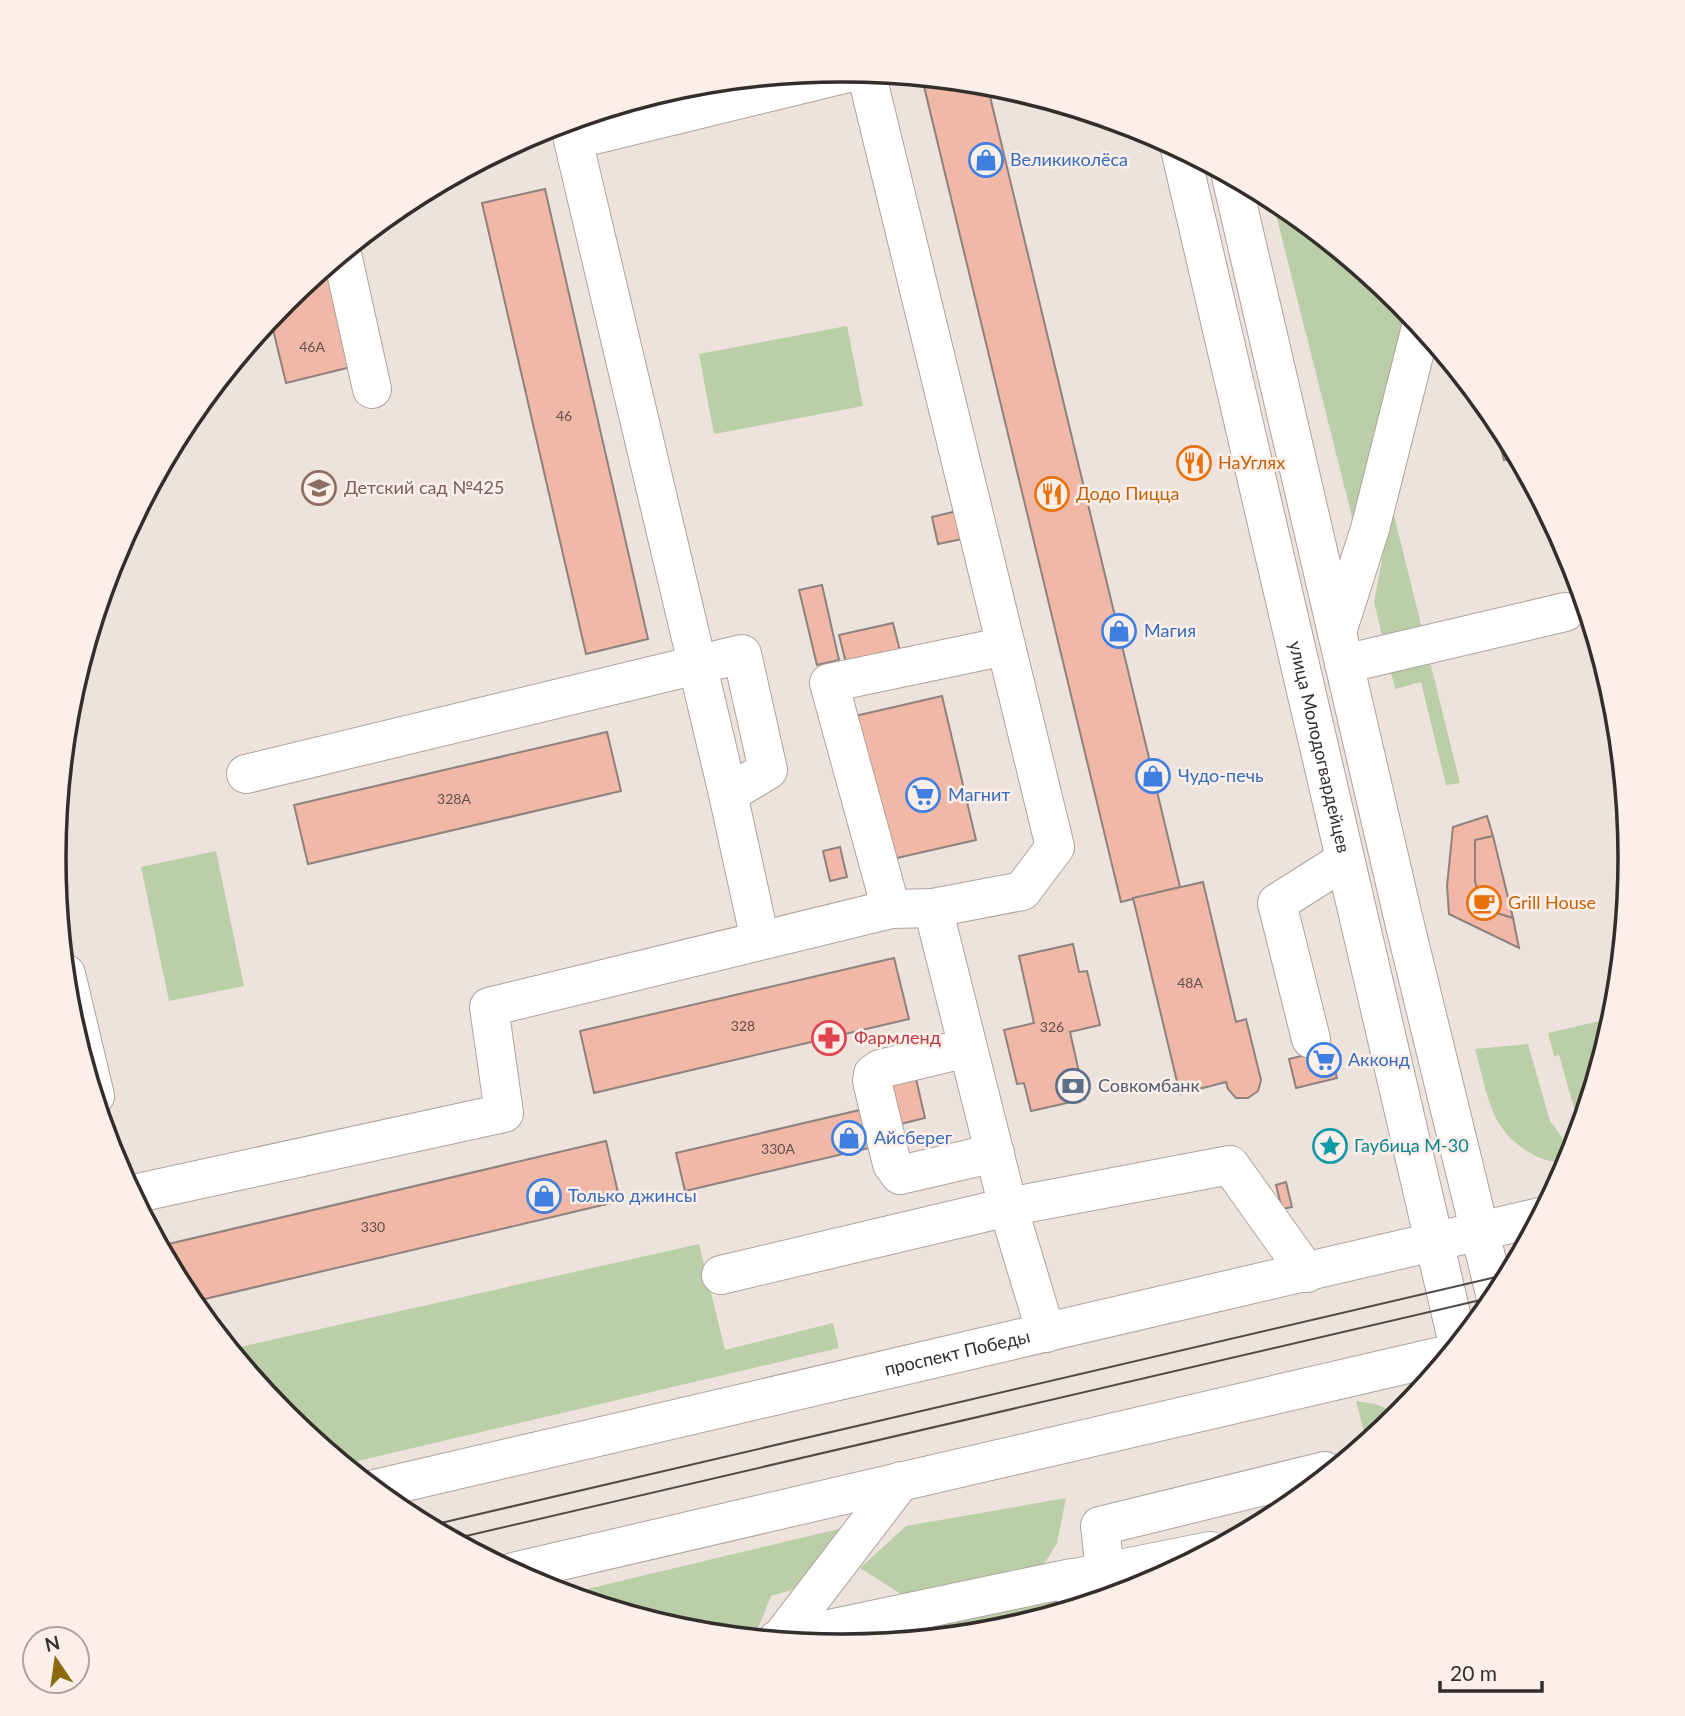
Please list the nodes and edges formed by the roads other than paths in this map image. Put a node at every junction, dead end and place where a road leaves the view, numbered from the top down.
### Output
1 (805, 83) edge
2 (869, 83) edge
3 (1183, 161) edge
4 (1237, 190) edge
5 (344, 264) edge
6 (1418, 338) edge
7 (372, 389) dead end
8 (1566, 612) dead end
9 (1006, 646) junction
10 (1340, 648) junction
11 (697, 664) junction
12 (246, 774) dead end
13 (1345, 860) junction
14 (933, 908) junction
15 (891, 909) junction
16 (760, 940) junction
17 (1311, 1039) dead end
18 (967, 1048) junction
19 (995, 1153) junction
20 (143, 1192) edge
21 (1008, 1207) junction
22 (1529, 1220) edge
23 (1481, 1230) junction
24 (1434, 1242) junction
25 (1307, 1273) junction
26 (721, 1275) dead end
27 (1492, 1282) edge
28 (1046, 1332) junction
29 (1455, 1333) edge
30 (1436, 1357) edge
31 (1316, 1473) edge
32 (901, 1481) junction
33 (387, 1486) edge
34 (1164, 1564) edge
35 (530, 1568) edge
36 (1085, 1586) edge
37 (785, 1631) edge
38 (814, 1633) edge

1 - 11 main road
2 - 9 main road
3 - 13 main road, улица Молодогвардейцев
4 - 10 main road
5 - 7 main road
6 - 10 main road
8 - 10 main road
9 - 14 main road
9 - 15 main road
10 - 23 main road
11 - 12 main road
11 - 16 main road
13 - 17 main road
13 - 24 main road, улица Молодогвардейцев
14 - 15 main road
14 - 18 main road
15 - 16 main road
16 - 20 main road
18 - 19 main road
18 - 19 main road
19 - 21 main road
21 - 25 main road
21 - 26 main road
21 - 28 main road
22 - 23 main road, проспект Победы
23 - 24 main road, проспект Победы
23 - 27 main road
24 - 25 main road, проспект Победы
24 - 29 main road, улица Молодогвардейцев
25 - 28 main road, проспект Победы
28 - 33 main road, проспект Победы
30 - 32 main road
31 - 36 main road
32 - 35 main road
32 - 37 main road
34 - 36 main road
36 - 38 main road

